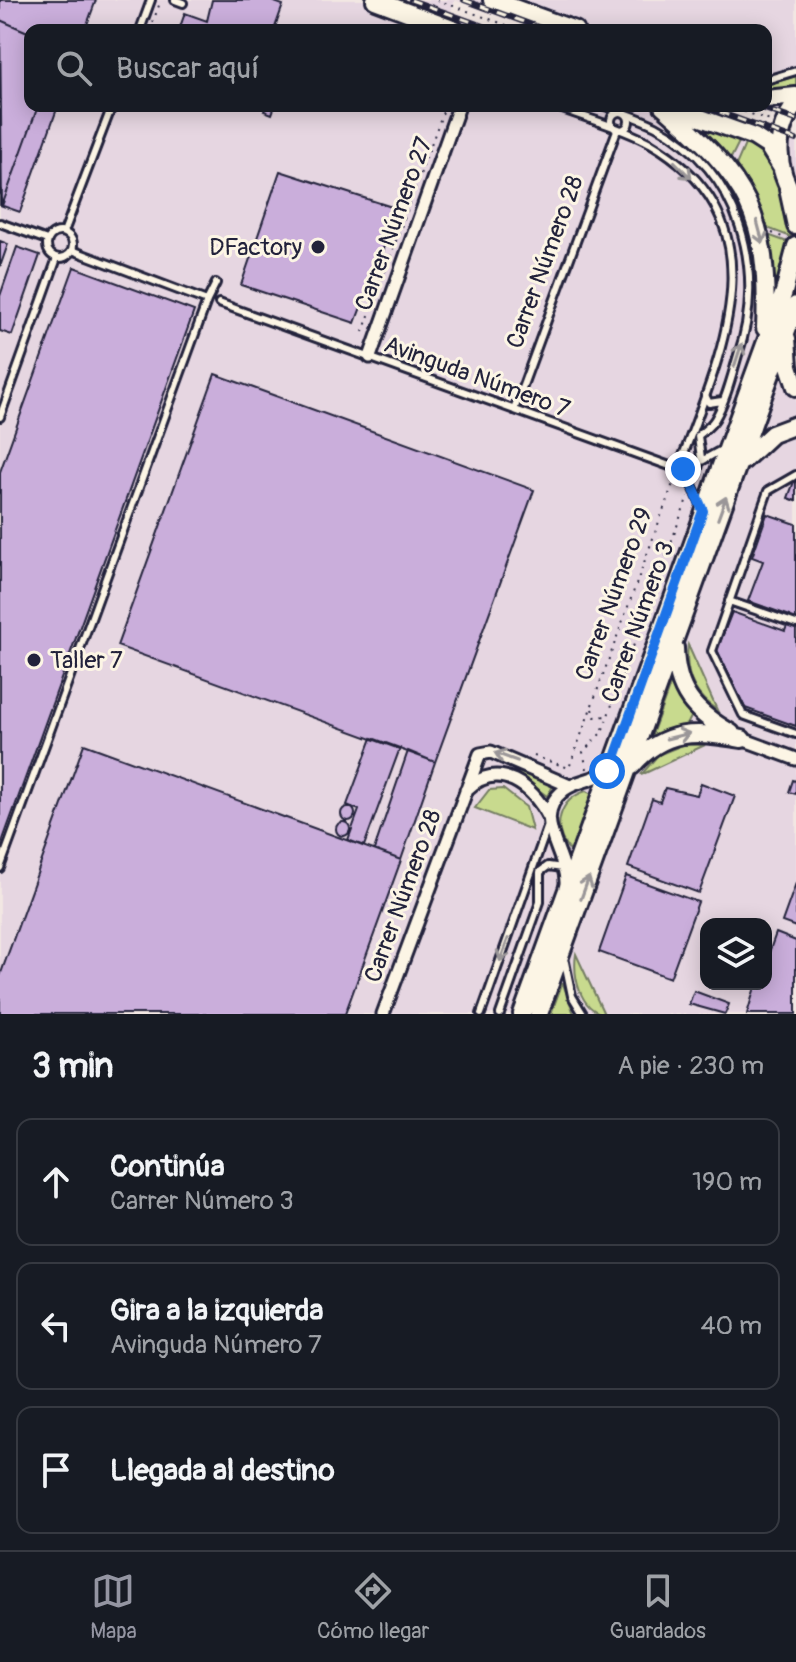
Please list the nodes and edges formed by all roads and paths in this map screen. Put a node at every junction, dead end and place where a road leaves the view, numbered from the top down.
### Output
1 (151, 0) edge
2 (161, 0) edge
3 (175, 0) edge
4 (375, 0) edge
5 (437, 0) edge
6 (492, 0) edge
7 (183, 3) dead end
8 (142, 24) edge
9 (152, 24) edge
10 (439, 24) edge
11 (503, 24) edge
12 (558, 24) edge
13 (796, 71) edge
14 (772, 78) edge
15 (796, 96) edge
16 (772, 98) edge
17 (796, 103) edge
18 (110, 112) edge
19 (443, 112) edge
20 (457, 112) edge
21 (570, 112) edge
22 (672, 112) edge
23 (683, 112) edge
24 (745, 112) edge
25 (623, 113) junction
26 (771, 122) dead end
27 (617, 130) junction
28 (781, 167) junction
29 (792, 193) edge
30 (0, 223) edge
31 (763, 230) dead end
32 (64, 232) junction
33 (794, 237) edge
34 (47, 240) junction
35 (72, 250) junction
36 (57, 258) junction
37 (216, 283) dead end
38 (207, 301) junction
39 (219, 303) dead end
40 (795, 309) edge
41 (363, 332) dead end
42 (786, 332) junction
43 (764, 340) junction
44 (370, 357) junction
45 (796, 387) edge
46 (705, 395) junction
47 (722, 401) junction
48 (514, 410) junction
49 (0, 417) edge
50 (796, 425) edge
51 (726, 448) junction
52 (701, 458) junction
53 (678, 469) junction
54 (735, 472) junction
55 (696, 475) dead end
56 (796, 475) edge
57 (692, 485) junction
58 (703, 511) junction
59 (729, 601) junction
60 (796, 624) edge
61 (675, 639) junction
62 (592, 707) junction
63 (609, 713) junction
64 (796, 734) edge
65 (742, 739) junction
66 (534, 756) dead end
67 (796, 759) edge
68 (614, 760) junction
69 (602, 774) junction
70 (626, 774) junction
71 (570, 786) junction
72 (463, 793) junction
73 (549, 821) junction
74 (0, 868) edge
75 (566, 870) junction
76 (564, 898) junction
77 (517, 913) junction
78 (534, 920) junction
79 (565, 942) junction
80 (383, 1014) edge
81 (481, 1014) edge
82 (500, 1014) edge
83 (522, 1014) edge
84 (539, 1014) edge
85 (583, 1014) edge

1 - 8 lane
2 - 9 path
3 - 7 lane
4 - 10 main road
5 - 11 path
6 - 12 main road
13 - 14 lane
15 - 16 main road
17 - 28 main road
18 - 32 lane
19 - 41 path, Carrer Número 27
20 - 44 street, Carrer Número 27
21 - 27 lane
22 -> 43 main road
23 - 28 main road
24 - 26 path
25 - 27 lane
25 - 27 lane
47 -> 25 lane
27 -> 46 lane
27 - 48 lane, Carrer Número 28
28 - 29 main road, Carrer Número 3
29 - 33 main road, Carrer Número 3
30 - 34 lane
31 - 33 path
32 - 34 lane
32 - 35 lane
33 - 43 main road, Carrer Número 3
34 - 36 lane
35 - 36 lane
35 - 38 lane
36 - 49 lane
37 - 38 lane
38 - 74 lane
39 - 44 lane, Avinguda Número 7
40 - 42 main road, Carrer Número 3
42 - 45 main road
42 - 54 main road, Carrer Número 3
43 - 51 main road, Carrer Número 3
44 - 48 lane, Avinguda Número 7
46 - 47 lane
46 - 53 lane
47 - 52 lane
48 - 53 lane, Avinguda Número 7
50 - 54 main road
51 - 52 lane
51 - 58 main road, Carrer Número 3
52 - 53 lane
52 - 55 lane
53 - 57 lane, Avinguda Número 7
53 - 62 path, Carrer Número 29
61 -> 54 main road, Carrer Número 3
56 - 59 lane
57 - 58 lane, Avinguda Número 7
57 - 63 path, Carrer Número 29
58 - 68 main road, Carrer Número 3
59 - 60 lane
59 - 64 lane
61 - 65 main road
61 - 70 main road, Carrer Número 3
62 - 63 path
62 - 66 path, Carrer Número 29
63 - 69 path, Carrer Número 29
65 - 67 street
70 -> 65 main road
68 - 69 street
68 - 76 main road, Carrer Número 3
69 - 71 street
79 -> 70 main road, Carrer Número 3
71 -> 72 street, Carrer Número 28
71 - 73 street
72 - 73 street
72 - 80 street, Carrer Número 28
73 - 75 street
73 - 77 lane
75 - 76 street
75 - 78 lane
76 - 83 main road, Carrer Número 3
77 - 78 lane
77 -> 81 lane
78 - 82 lane
79 - 84 main road, Carrer Número 3
79 - 85 lane

